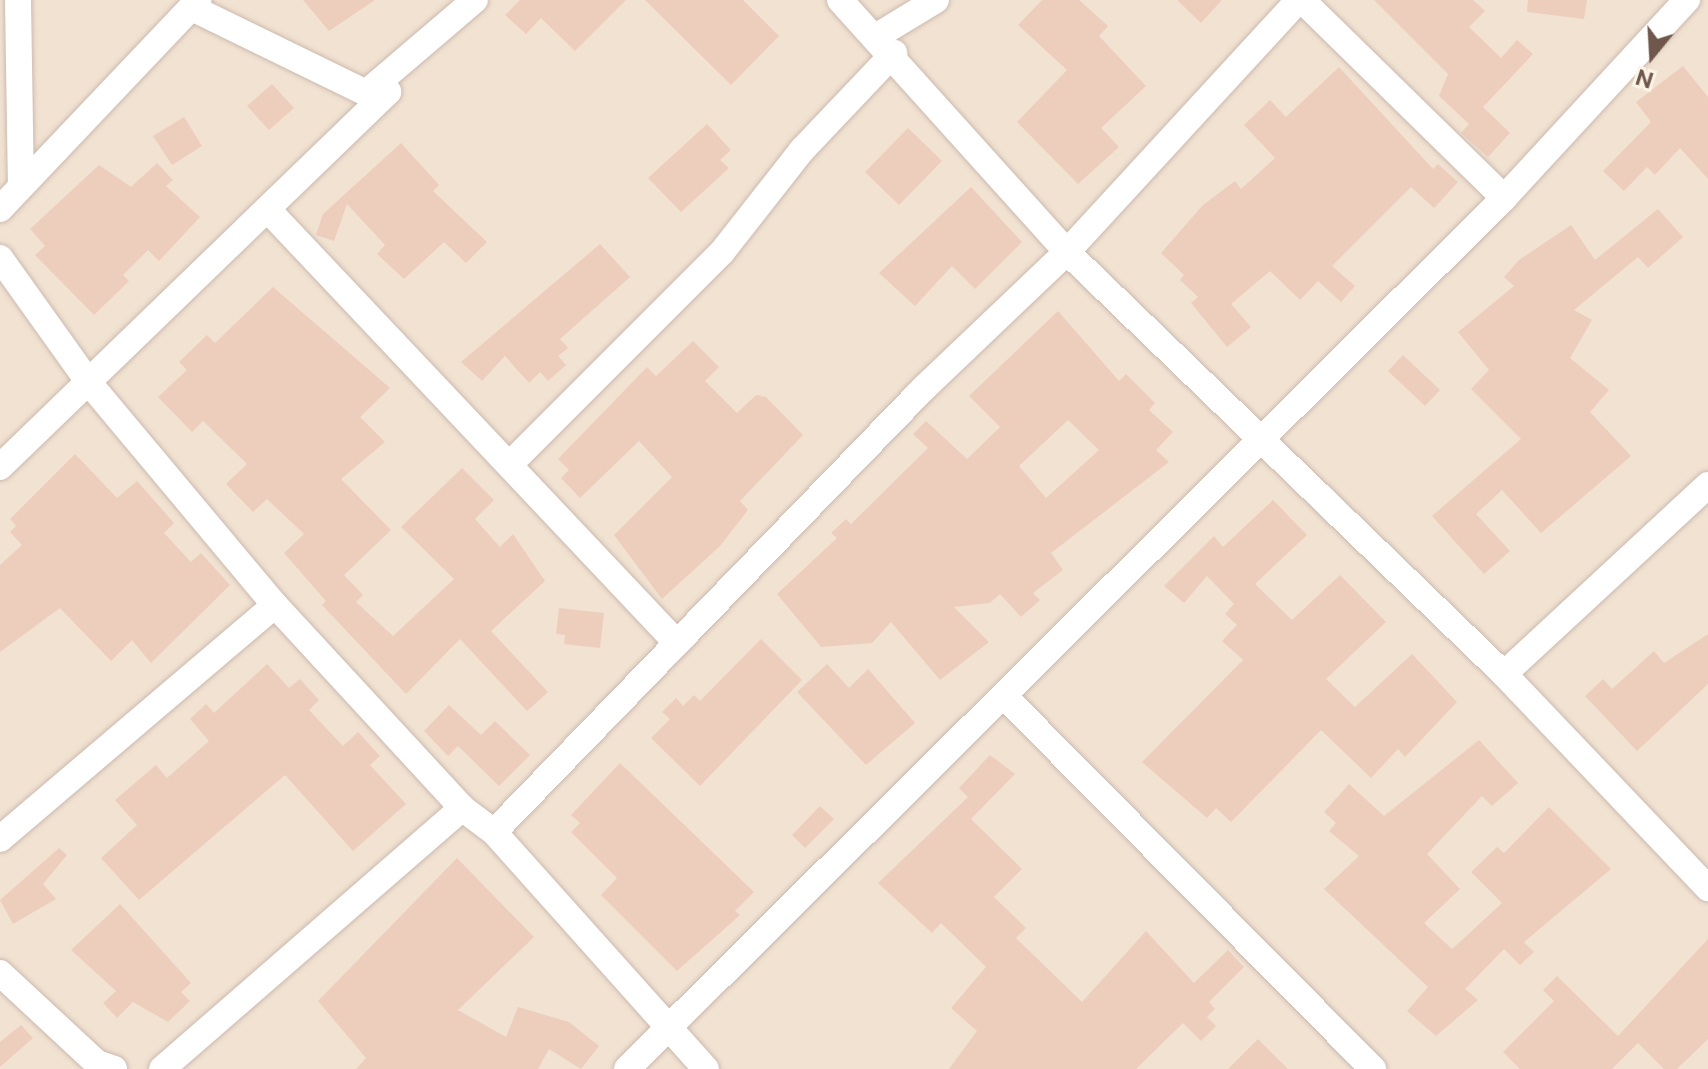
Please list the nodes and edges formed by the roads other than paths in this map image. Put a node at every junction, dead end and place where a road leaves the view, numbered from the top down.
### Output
1 (18, 0) edge
2 (475, 0) edge
3 (840, 0) edge
4 (936, 0) edge
5 (1300, 0) edge
6 (195, 4) edge
7 (1671, 5) edge
8 (886, 44) junction
9 (366, 93) junction
10 (21, 181) junction
11 (1504, 198) junction
12 (0, 209) edge
13 (270, 212) junction
14 (1067, 252) junction
15 (0, 258) edge
16 (90, 384) junction
17 (1263, 437) junction
18 (512, 462) junction
19 (0, 467) edge
20 (1708, 485) edge
21 (275, 605) junction
22 (675, 641) junction
23 (1504, 674) junction
24 (1004, 696) junction
25 (462, 808) junction
26 (494, 832) junction
27 (0, 839) edge
28 (1708, 888) edge
29 (0, 973) edge
30 (663, 1028) junction
31 (114, 1069) edge
32 (162, 1069) edge
33 (627, 1069) edge
34 (706, 1069) edge
35 (1373, 1069) edge

1 - 10 street
2 - 9 street
3 - 8 street
4 - 8 street
5 - 11 street
5 - 14 street
6 - 9 street
6 - 10 street
7 - 11 street
8 - 14 street
8 - 18 street
9 - 13 street
10 - 12 street
11 - 17 street
13 - 16 street
13 - 18 street
14 - 17 street
14 - 22 street
15 - 16 street
16 - 19 street
16 - 21 street
17 - 23 street
17 - 24 street
18 - 22 street
20 - 23 street
21 - 25 street
21 - 27 street
22 - 26 street
23 - 28 street
24 - 30 street
24 - 35 street
25 - 26 street
25 - 32 street
26 - 30 street
29 - 31 street
30 - 33 street
30 - 34 street

